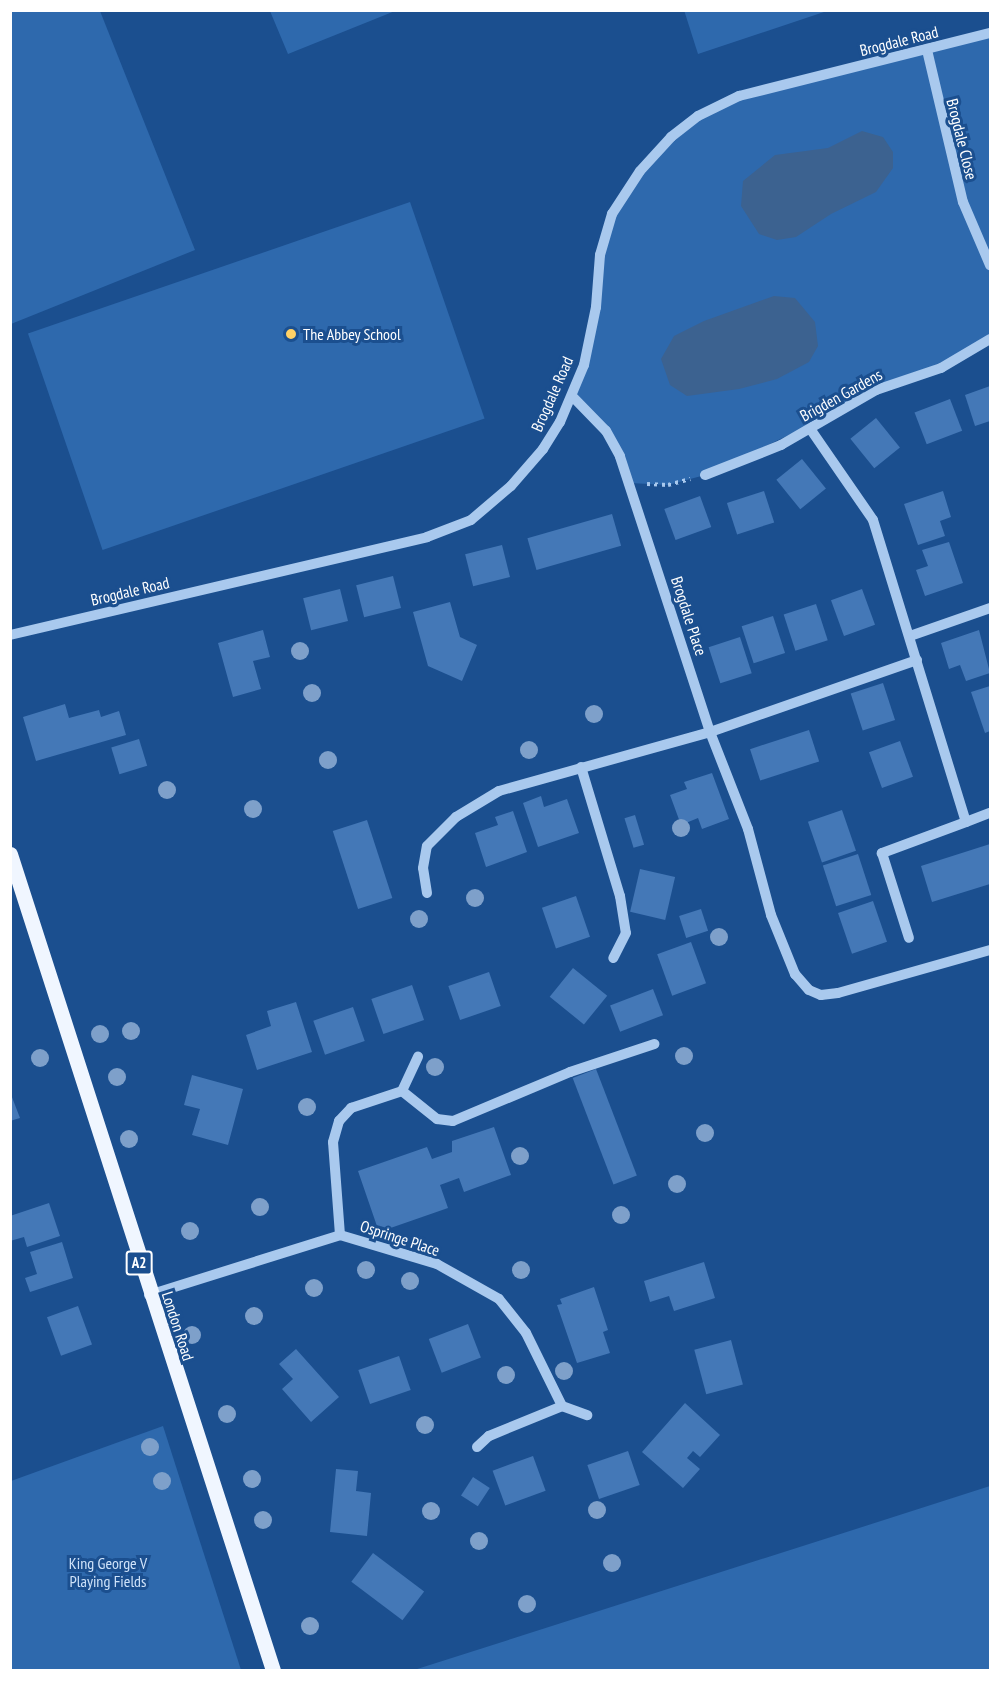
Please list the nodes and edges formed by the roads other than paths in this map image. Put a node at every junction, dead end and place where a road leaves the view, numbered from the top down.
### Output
1 (990, 33) edge
2 (927, 50) junction
3 (990, 266) edge
4 (990, 339) edge
5 (572, 396) junction
6 (811, 430) junction
7 (705, 475) road end
8 (990, 608) edge
9 (10, 635) edge
10 (910, 636) junction
11 (917, 660) junction
12 (710, 732) junction
13 (581, 767) junction
14 (990, 813) edge
15 (966, 822) junction
16 (10, 854) edge
17 (427, 894) dead end
18 (909, 938) dead end
19 (990, 950) edge
20 (613, 958) dead end
21 (654, 1044) dead end
22 (418, 1056) dead end
23 (402, 1091) junction
24 (340, 1235) junction
25 (149, 1295) junction
26 (562, 1406) junction
27 (587, 1415) dead end
28 (477, 1448) dead end
29 (273, 1671) edge

1 - 2 street, Brogdale Road
2 - 3 street, Brogdale Close
2 - 5 street, Brogdale Road
4 - 6 street, Brigden Gardens
5 - 9 street, Brogdale Road
5 - 12 street, Brogdale Place
6 - 7 street, Brigden Gardens
6 - 10 street
8 - 10 street
10 - 11 street
11 - 12 street
11 - 15 street
12 - 13 street
12 - 19 street, Brogdale Place
13 - 17 street
13 - 20 street
14 - 15 street
15 - 18 street
16 - 25 main road, London Road / A2
21 - 23 street
22 - 23 street
23 - 24 street, Ospringe Place
24 - 25 street, Ospringe Place
24 - 26 street, Ospringe Place
25 - 29 main road, London Road / A2
26 - 27 street
26 - 28 street

